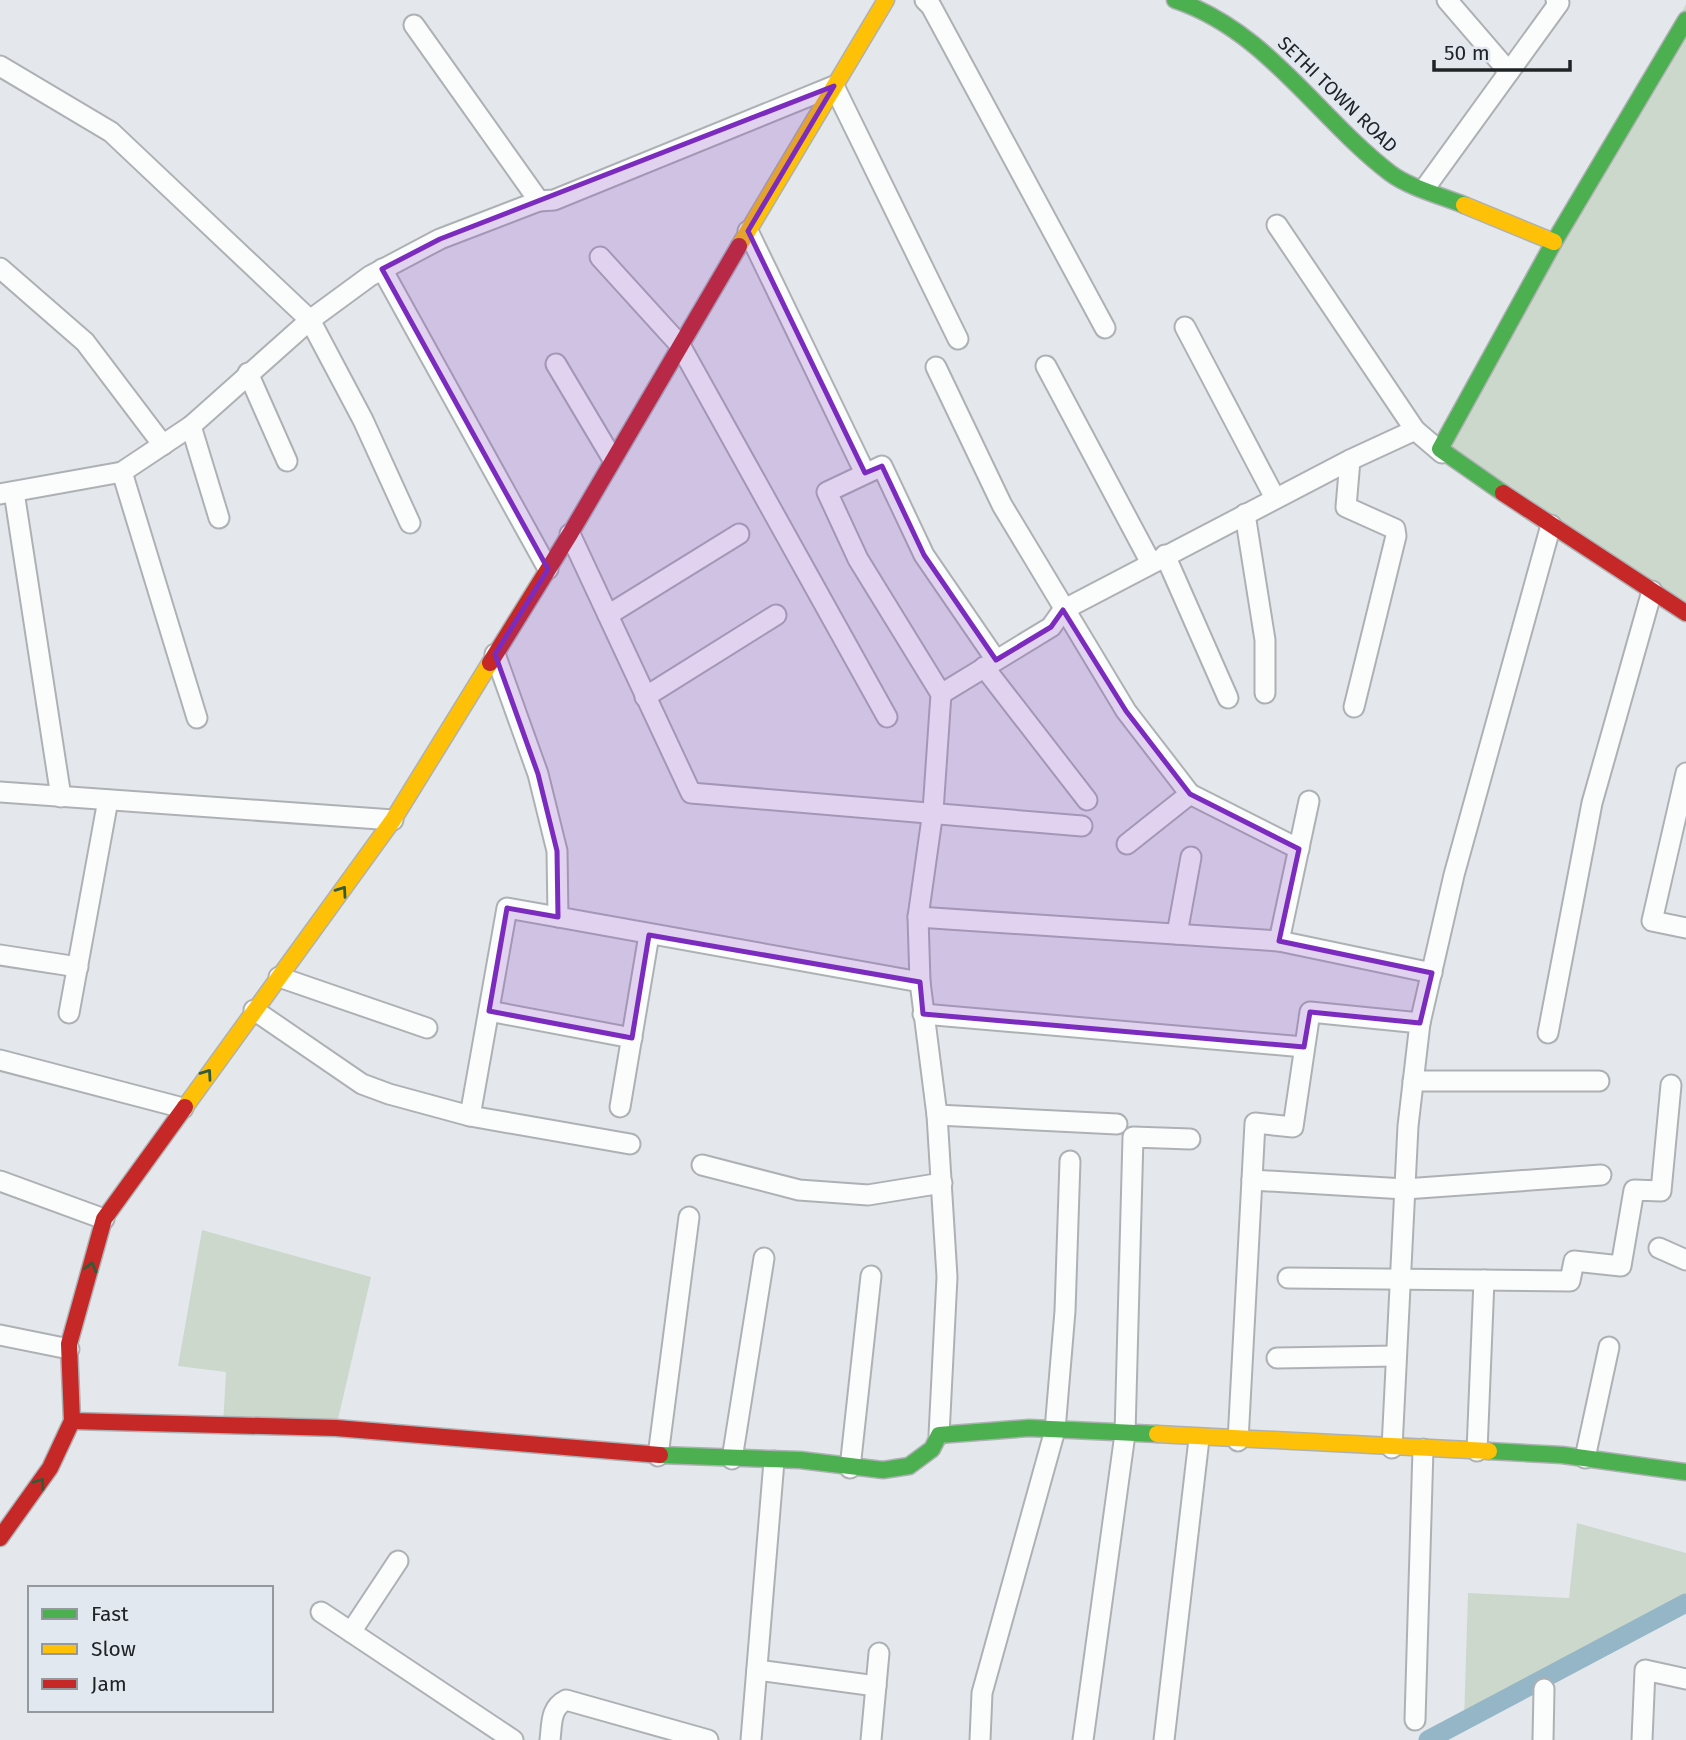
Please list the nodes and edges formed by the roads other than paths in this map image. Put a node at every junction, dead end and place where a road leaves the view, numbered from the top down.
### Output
1 (886, 0) edge
2 (925, 0) edge
3 (1175, 0) edge
4 (1556, 0) edge
5 (1456, 3) edge
6 (1211, 5) edge
7 (1686, 19) edge
8 (414, 25) dead end
9 (0, 66) edge
10 (1509, 72) junction
11 (834, 86) junction
12 (1425, 188) junction
13 (539, 201) junction
14 (1277, 225) dead end
15 (748, 231) junction
16 (1554, 242) junction
17 (600, 257) dead end
18 (0, 268) edge
19 (382, 269) junction
20 (310, 320) junction
21 (1185, 327) dead end
22 (1105, 328) dead end
23 (958, 339) dead end
24 (680, 345) junction
25 (556, 364) dead end
26 (1046, 366) dead end
27 (936, 367) dead end
28 (248, 373) junction
29 (191, 426) junction
30 (1415, 429) junction
31 (163, 445) junction
32 (1442, 453) junction
33 (612, 458) junction
34 (1350, 460) junction
35 (287, 461) dead end
36 (122, 472) junction
37 (865, 474) junction
38 (7, 493) edge
39 (1275, 498) junction
40 (1245, 514) junction
41 (219, 518) dead end
42 (410, 523) dead end
43 (1551, 525) junction
44 (570, 534) junction
45 (739, 534) dead end
46 (1158, 559) junction
47 (548, 569) junction
48 (1652, 591) junction
49 (1063, 610) junction
50 (1686, 613) edge
51 (608, 615) junction
52 (776, 615) dead end
53 (495, 653) junction
54 (990, 664) junction
55 (1265, 693) dead end
56 (941, 694) junction
57 (645, 697) junction
58 (1228, 698) dead end
59 (1354, 707) dead end
60 (887, 717) dead end
61 (197, 718) dead end
62 (1686, 773) edge
63 (0, 792) edge
64 (1190, 794) junction
65 (61, 797) junction
66 (107, 800) junction
67 (1087, 800) dead end
68 (1309, 801) dead end
69 (933, 811) junction
70 (393, 820) junction
71 (1082, 826) dead end
72 (1678, 840) edge
73 (1127, 844) dead end
74 (1299, 849) junction
75 (1191, 857) dead end
76 (918, 917) junction
77 (558, 918) junction
78 (1686, 928) edge
79 (1177, 934) junction
80 (649, 935) junction
81 (1279, 941) junction
82 (0, 955) edge
83 (78, 967) junction
84 (1432, 973) junction
85 (279, 977) junction
86 (920, 982) junction
87 (254, 1010) junction
88 (489, 1011) junction
89 (69, 1013) dead end
90 (923, 1014) junction
91 (1420, 1023) junction
92 (427, 1028) dead end
93 (1548, 1033) dead end
94 (632, 1038) junction
95 (1304, 1047) junction
96 (0, 1060) edge
97 (1598, 1080) dead end
98 (1413, 1081) junction
99 (1671, 1085) dead end
100 (620, 1107) dead end
101 (183, 1108) junction
102 (937, 1115) junction
103 (470, 1116) junction
104 (1117, 1124) dead end
105 (1190, 1139) dead end
106 (630, 1144) dead end
107 (1070, 1161) dead end
108 (702, 1165) dead end
109 (1601, 1175) dead end
110 (1252, 1180) junction
111 (0, 1181) edge
112 (942, 1183) junction
113 (1405, 1189) junction
114 (689, 1217) dead end
115 (104, 1219) junction
116 (1659, 1248) dead end
117 (764, 1258) dead end
118 (1686, 1261) edge
119 (872, 1276) dead end
120 (1288, 1278) dead end
121 (1400, 1279) junction
122 (1484, 1280) junction
123 (0, 1335) edge
124 (1609, 1347) dead end
125 (69, 1349) junction
126 (1396, 1356) junction
127 (1277, 1358) dead end
128 (72, 1421) junction
129 (1055, 1430) junction
130 (1125, 1434) junction
131 (939, 1435) junction
132 (1199, 1439) junction
133 (1238, 1441) junction
134 (1392, 1448) junction
135 (1423, 1449) junction
136 (1477, 1451) junction
137 (657, 1456) junction
138 (1586, 1458) junction
139 (732, 1459) junction
140 (774, 1461) junction
141 (850, 1468) junction
142 (1686, 1472) edge
143 (0, 1538) edge
144 (398, 1561) dead end
145 (321, 1612) dead end
146 (351, 1632) junction
147 (879, 1653) dead end
148 (757, 1670) junction
149 (1686, 1679) edge
150 (876, 1686) junction
151 (1544, 1689) dead end
152 (1415, 1720) dead end
153 (644, 1731) edge
154 (513, 1740) edge
155 (550, 1740) edge
156 (708, 1740) edge
157 (751, 1740) edge
158 (871, 1740) edge
159 (980, 1740) edge
160 (1083, 1740) edge
161 (1164, 1740) edge
162 (1542, 1740) edge
163 (1642, 1740) edge

1 - 11 street
2 - 22 street
3 - 6 street, SETHI TOWN ROAD
4 - 10 street
5 - 10 street
6 - 12 street, SETHI TOWN ROAD
7 - 16 street
8 - 13 street
9 - 20 street
10 - 12 street
11 - 13 street
11 - 15 street
11 - 23 street
12 - 16 street, SETHI TOWN ROAD
13 - 19 street
14 - 30 street
15 - 24 street
15 - 37 street
16 - 32 street
17 - 24 street
18 - 31 street
19 - 20 street
19 - 47 street
20 - 28 street
20 - 42 street
21 - 39 street
24 - 33 street
24 - 60 street
25 - 33 street
26 - 46 street
27 - 49 street
28 - 29 street
28 - 35 street
29 - 31 street
29 - 41 street
30 - 32 street
30 - 34 street
31 - 36 street
32 - 43 street
33 - 44 street
34 - 39 street
34 - 59 street
36 - 38 street
36 - 61 street
37 - 54 street
37 - 56 street
38 - 65 street
39 - 40 street
40 - 46 street
40 - 55 street
43 - 48 street
43 - 84 street
44 - 47 street
44 - 51 street
45 - 51 street
46 - 49 street
46 - 58 street
47 - 53 street
48 - 50 street
48 - 93 street
49 - 54 street
49 - 64 street
51 - 57 street
52 - 57 street
53 - 70 street
53 - 77 street
54 - 56 street
54 - 67 street
56 - 69 street
57 - 69 street
62 - 72 street
63 - 65 street
64 - 73 street
64 - 74 street
65 - 66 street
66 - 70 street
66 - 83 street
68 - 74 street
69 - 71 street
69 - 76 street
85 -> 70 street
72 - 78 street
74 - 81 street
75 - 79 street
76 - 79 street
76 - 86 street
77 - 80 street
77 - 88 street
79 - 81 street
80 - 86 street
80 - 94 street
81 - 84 street
82 - 83 street
83 - 89 street
84 - 91 street
85 - 87 street
85 - 92 street
86 - 90 street
101 -> 87 street
87 - 103 street
88 - 94 street
88 - 103 street
90 - 95 street
90 - 102 street
91 - 95 street
91 - 98 street
94 - 100 street
95 - 110 street
96 - 101 street
97 - 98 street
98 - 113 street
99 - 122 street
101 - 115 street
102 - 104 street
102 - 112 street
103 - 106 street
105 - 130 street
107 - 129 street
108 - 112 street
109 - 113 street
110 - 113 street
110 - 133 street
111 - 115 street
112 - 131 street
113 - 121 street
114 - 137 street
125 -> 115 street
116 - 118 street
117 - 139 street
119 - 141 street
120 - 121 street
121 - 122 street
121 - 126 street
122 - 136 street
123 - 125 street
124 - 138 street
125 - 128 street
126 - 127 street
126 - 134 street
128 - 137 street
143 -> 128 street
129 - 130 street
129 - 131 street
129 - 159 street
130 - 132 street
130 - 160 street
131 - 141 street
132 - 133 street
132 - 161 street
133 - 134 street
134 - 135 street
135 - 136 street
135 - 152 street
136 - 138 street
137 - 139 street
138 - 142 street
139 - 140 street
140 - 141 street
140 - 148 street
144 - 146 street
145 - 146 street
146 - 154 street
147 - 150 street
148 - 150 street
148 - 157 street
149 - 163 street
150 - 158 street
151 - 162 street
153 - 155 street
153 - 156 street

